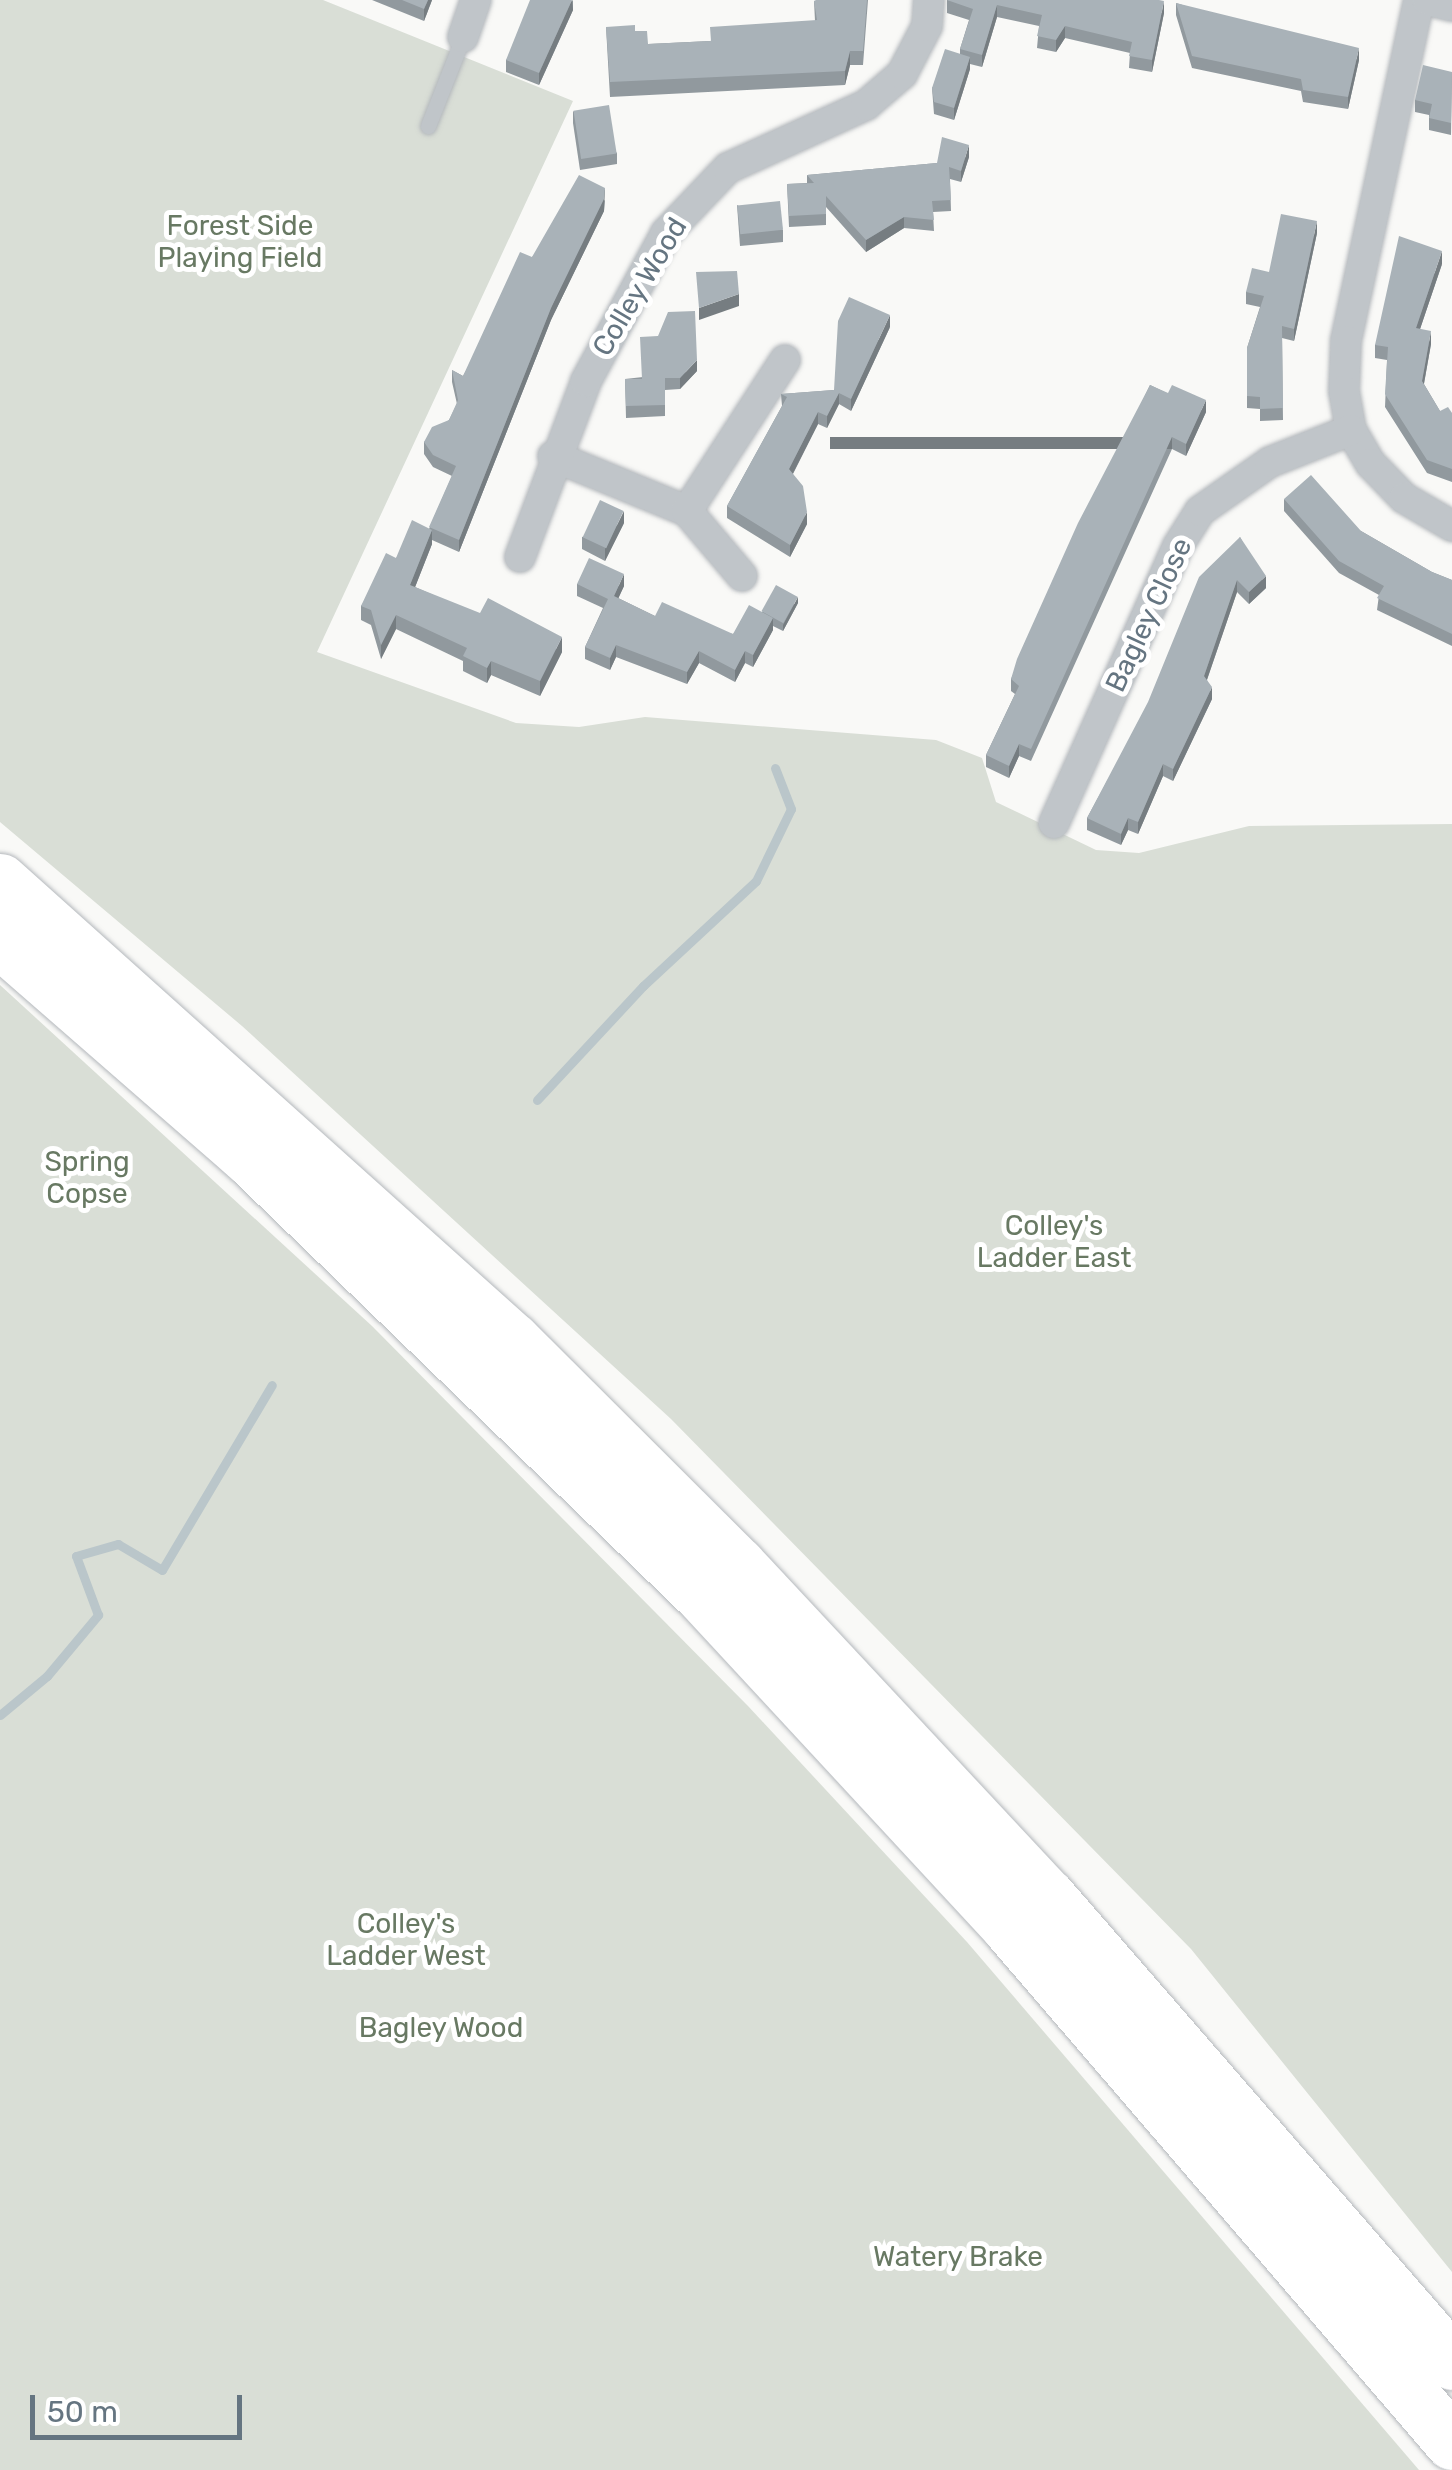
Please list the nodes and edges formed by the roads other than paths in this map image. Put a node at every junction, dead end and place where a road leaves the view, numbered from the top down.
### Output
1 (476, 0) edge
2 (929, 0) edge
3 (1418, 0) edge
4 (1428, 0) edge
5 (1452, 6) edge
6 (463, 37) joint
7 (428, 126) dead end
8 (785, 360) dead end
9 (1351, 430) junction
10 (552, 456) junction
11 (687, 511) junction
12 (1452, 526) edge
13 (520, 557) dead end
14 (742, 576) dead end
15 (1054, 823) dead end
16 (0, 881) edge
17 (0, 940) edge
18 (1452, 2362) edge
19 (1452, 2442) edge

1 - 6 street
2 - 10 street, Colley Wood
3 - 9 street
4 - 5 street
6 - 7 lane
8 - 11 street
9 - 12 street
9 - 15 street, Bagley Close
10 - 11 street
10 - 13 street, Colley Wood
11 - 14 street
16 - 18 highway
17 - 19 highway

